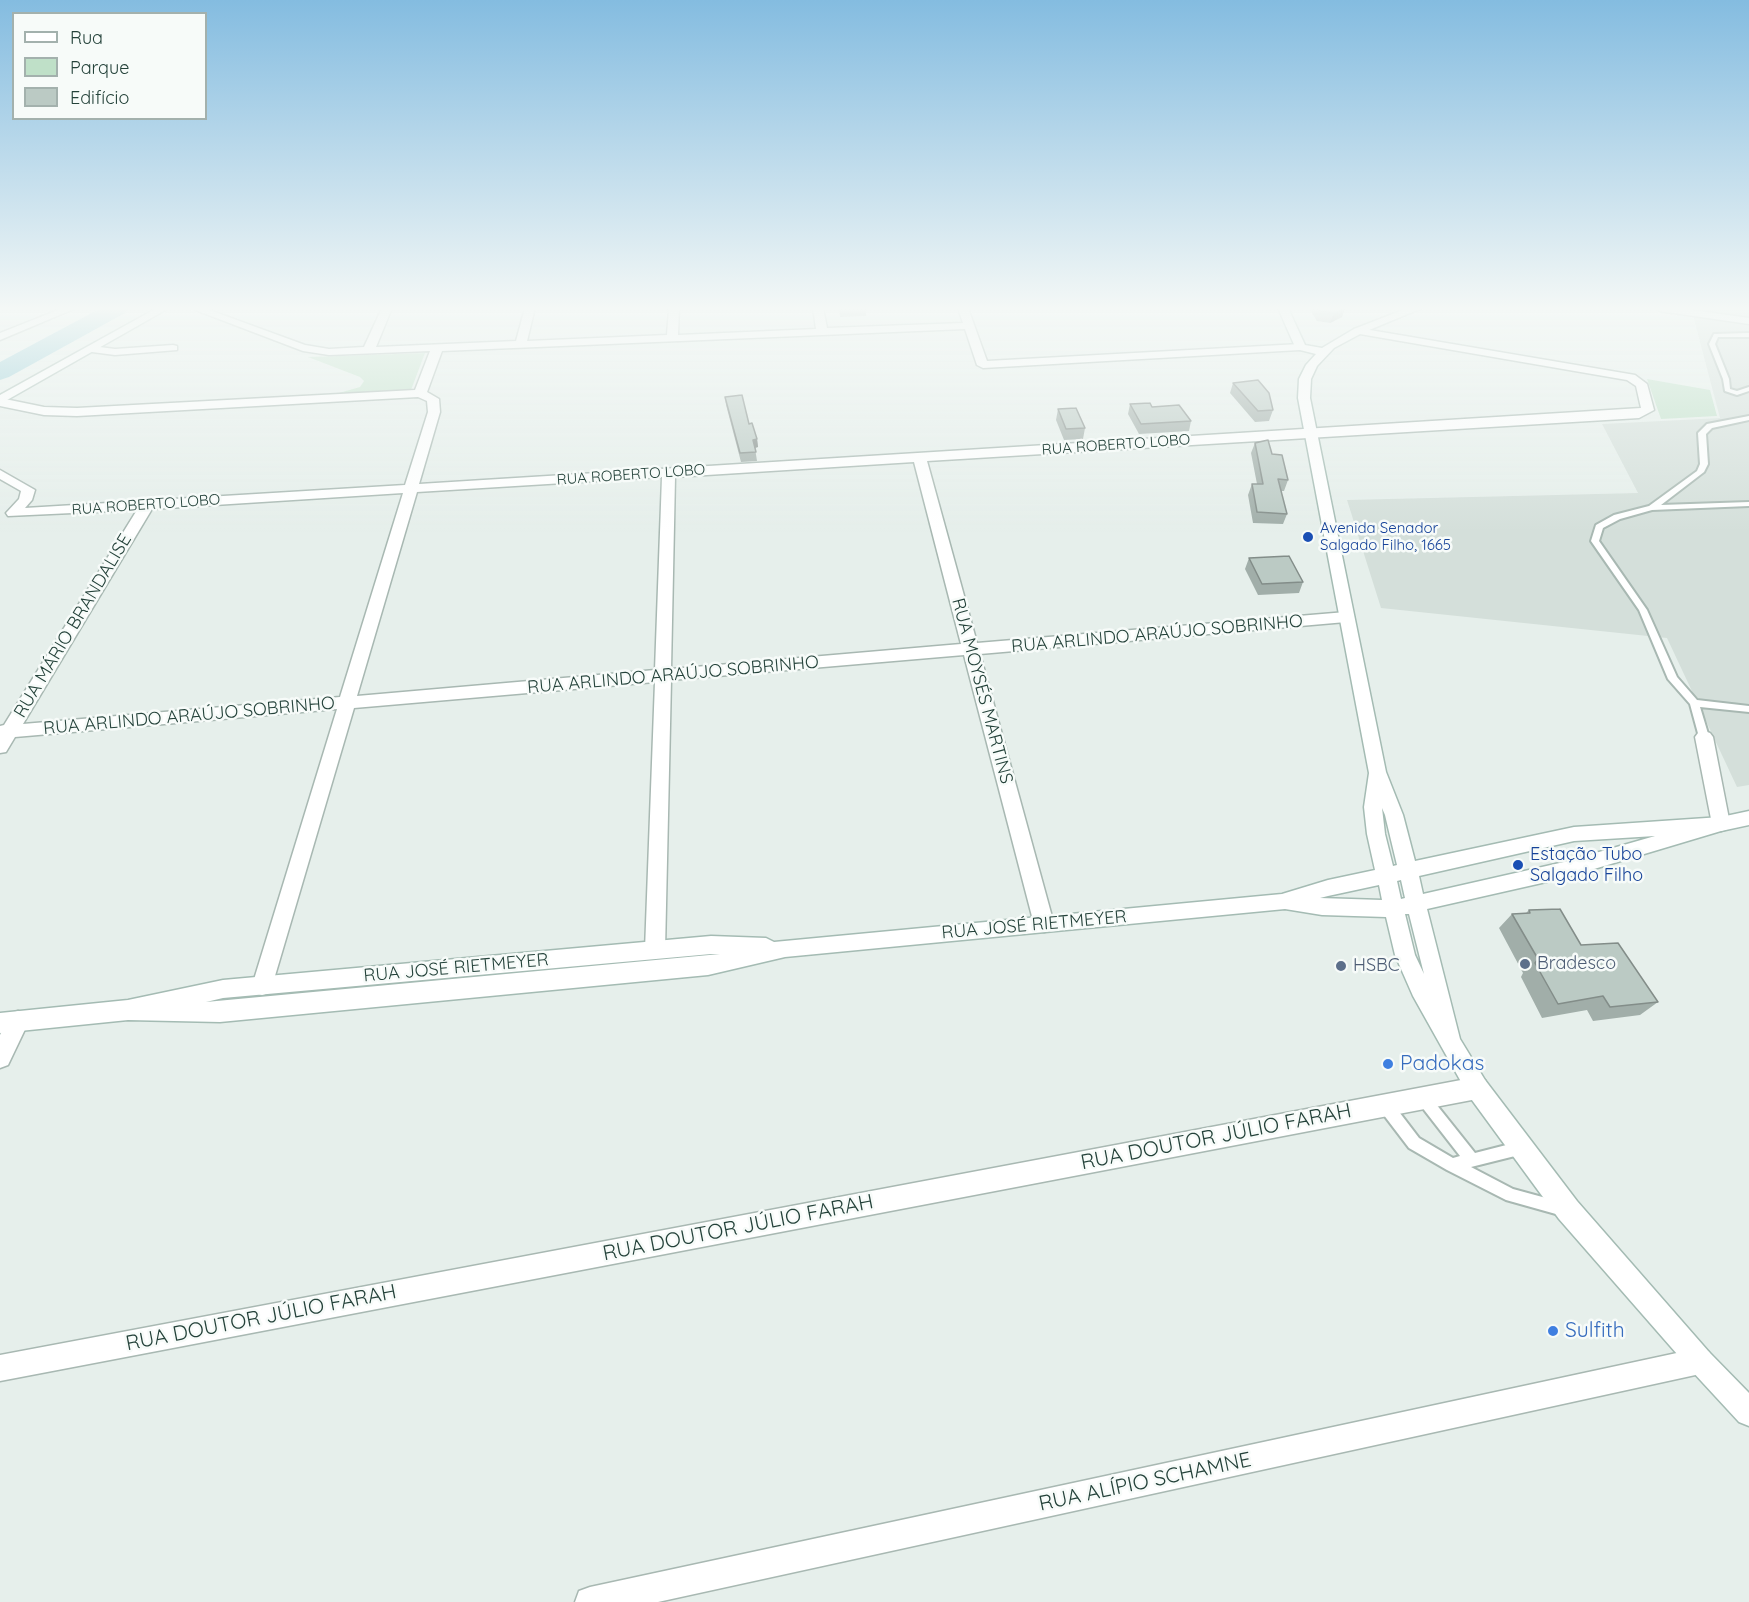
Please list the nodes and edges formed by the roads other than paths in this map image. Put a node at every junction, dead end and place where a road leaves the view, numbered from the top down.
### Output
1 (32, 383) edge
2 (424, 383) edge
3 (1305, 383) edge
4 (1640, 383) edge
5 (1726, 383) edge
6 (1749, 389) edge
7 (420, 393) junction
8 (0, 401) edge
9 (1749, 418) edge
10 (1310, 433) junction
11 (919, 457) junction
12 (669, 472) junction
13 (0, 474) edge
14 (411, 488) junction
15 (1749, 504) edge
16 (147, 505) junction
17 (1652, 508) junction
18 (13, 513) junction
19 (0, 521) edge
20 (1346, 617) junction
21 (971, 650) junction
22 (663, 676) junction
23 (347, 703) junction
24 (1694, 703) junction
25 (1749, 709) edge
26 (5, 732) edge
27 (1704, 737) joint
28 (0, 747) edge
29 (1377, 772) junction
30 (1749, 818) edge
31 (1720, 824) junction
32 (1408, 872) junction
33 (1385, 877) junction
34 (1282, 902) junction
35 (1416, 904) junction
36 (1393, 909) junction
37 (1044, 924) junction
38 (786, 948) junction
39 (655, 950) junction
40 (262, 986) junction
41 (128, 1010) junction
42 (9, 1022) edge
43 (1450, 1038) junction
44 (0, 1058) edge
45 (1477, 1088) junction
46 (1423, 1098) junction
47 (1385, 1105) junction
48 (1522, 1148) junction
49 (1472, 1160) junction
50 (1452, 1165) junction
51 (1568, 1210) junction
52 (1700, 1361) junction
53 (0, 1368) edge
54 (1749, 1412) edge
55 (590, 1602) edge

1 - 8 street
2 - 7 street
3 - 10 street
4 - 10 street, RUA ROBERTO LOBO
5 - 6 lane
7 - 8 street
7 - 14 street
9 - 17 lane
10 - 11 street, RUA ROBERTO LOBO
10 - 20 street
11 - 12 street, RUA ROBERTO LOBO
11 - 21 street, RUA MOYSÉS MARTINS
12 - 14 street, RUA ROBERTO LOBO
12 - 22 street
13 - 18 street
14 - 16 street, RUA ROBERTO LOBO
14 - 23 street
15 - 17 lane
16 - 18 street, RUA ROBERTO LOBO
16 - 26 street, RUA MÁRIO BRANDALISE
17 - 24 lane
18 - 19 street
20 - 21 street, RUA ARLINDO ARAÚJO SOBRINHO
20 - 29 street
21 - 22 street, RUA ARLINDO ARAÚJO SOBRINHO
21 - 37 street, RUA MOYSÉS MARTINS
22 - 23 street, RUA ARLINDO ARAÚJO SOBRINHO
22 - 39 street
23 - 26 street, RUA ARLINDO ARAÚJO SOBRINHO
23 - 40 street
24 - 25 lane
24 - 27 lane
26 - 28 street, RUA MÁRIO BRANDALISE
27 - 31 street
29 - 32 street
29 - 33 street
30 - 31 street
31 - 32 street, RUA JOSÉ RIETMEYER
31 - 35 street, RUA JOSÉ RIETMEYER
32 - 33 street, RUA JOSÉ RIETMEYER
32 - 35 street
33 - 34 street, RUA JOSÉ RIETMEYER
33 - 36 street
34 - 36 street, RUA JOSÉ RIETMEYER
34 - 37 street, RUA JOSÉ RIETMEYER
35 - 36 street, RUA JOSÉ RIETMEYER
35 - 43 street
36 - 43 street
37 - 38 street, RUA JOSÉ RIETMEYER
38 - 39 street, RUA JOSÉ RIETMEYER
38 - 41 street, RUA JOSÉ RIETMEYER
39 - 40 street, RUA JOSÉ RIETMEYER
40 - 41 street, RUA JOSÉ RIETMEYER
41 - 42 street, RUA JOSÉ RIETMEYER
42 - 44 street
43 - 45 street
45 - 46 street, RUA DOUTOR JÚLIO FARAH
45 - 48 street
46 - 47 street, RUA DOUTOR JÚLIO FARAH
46 - 49 lane
47 - 50 lane
47 - 53 street, RUA DOUTOR JÚLIO FARAH
48 - 49 lane
48 - 51 street
49 - 50 lane
50 - 51 lane
51 - 52 street
52 - 54 street
52 - 55 street, RUA ALÍPIO SCHAMNE

